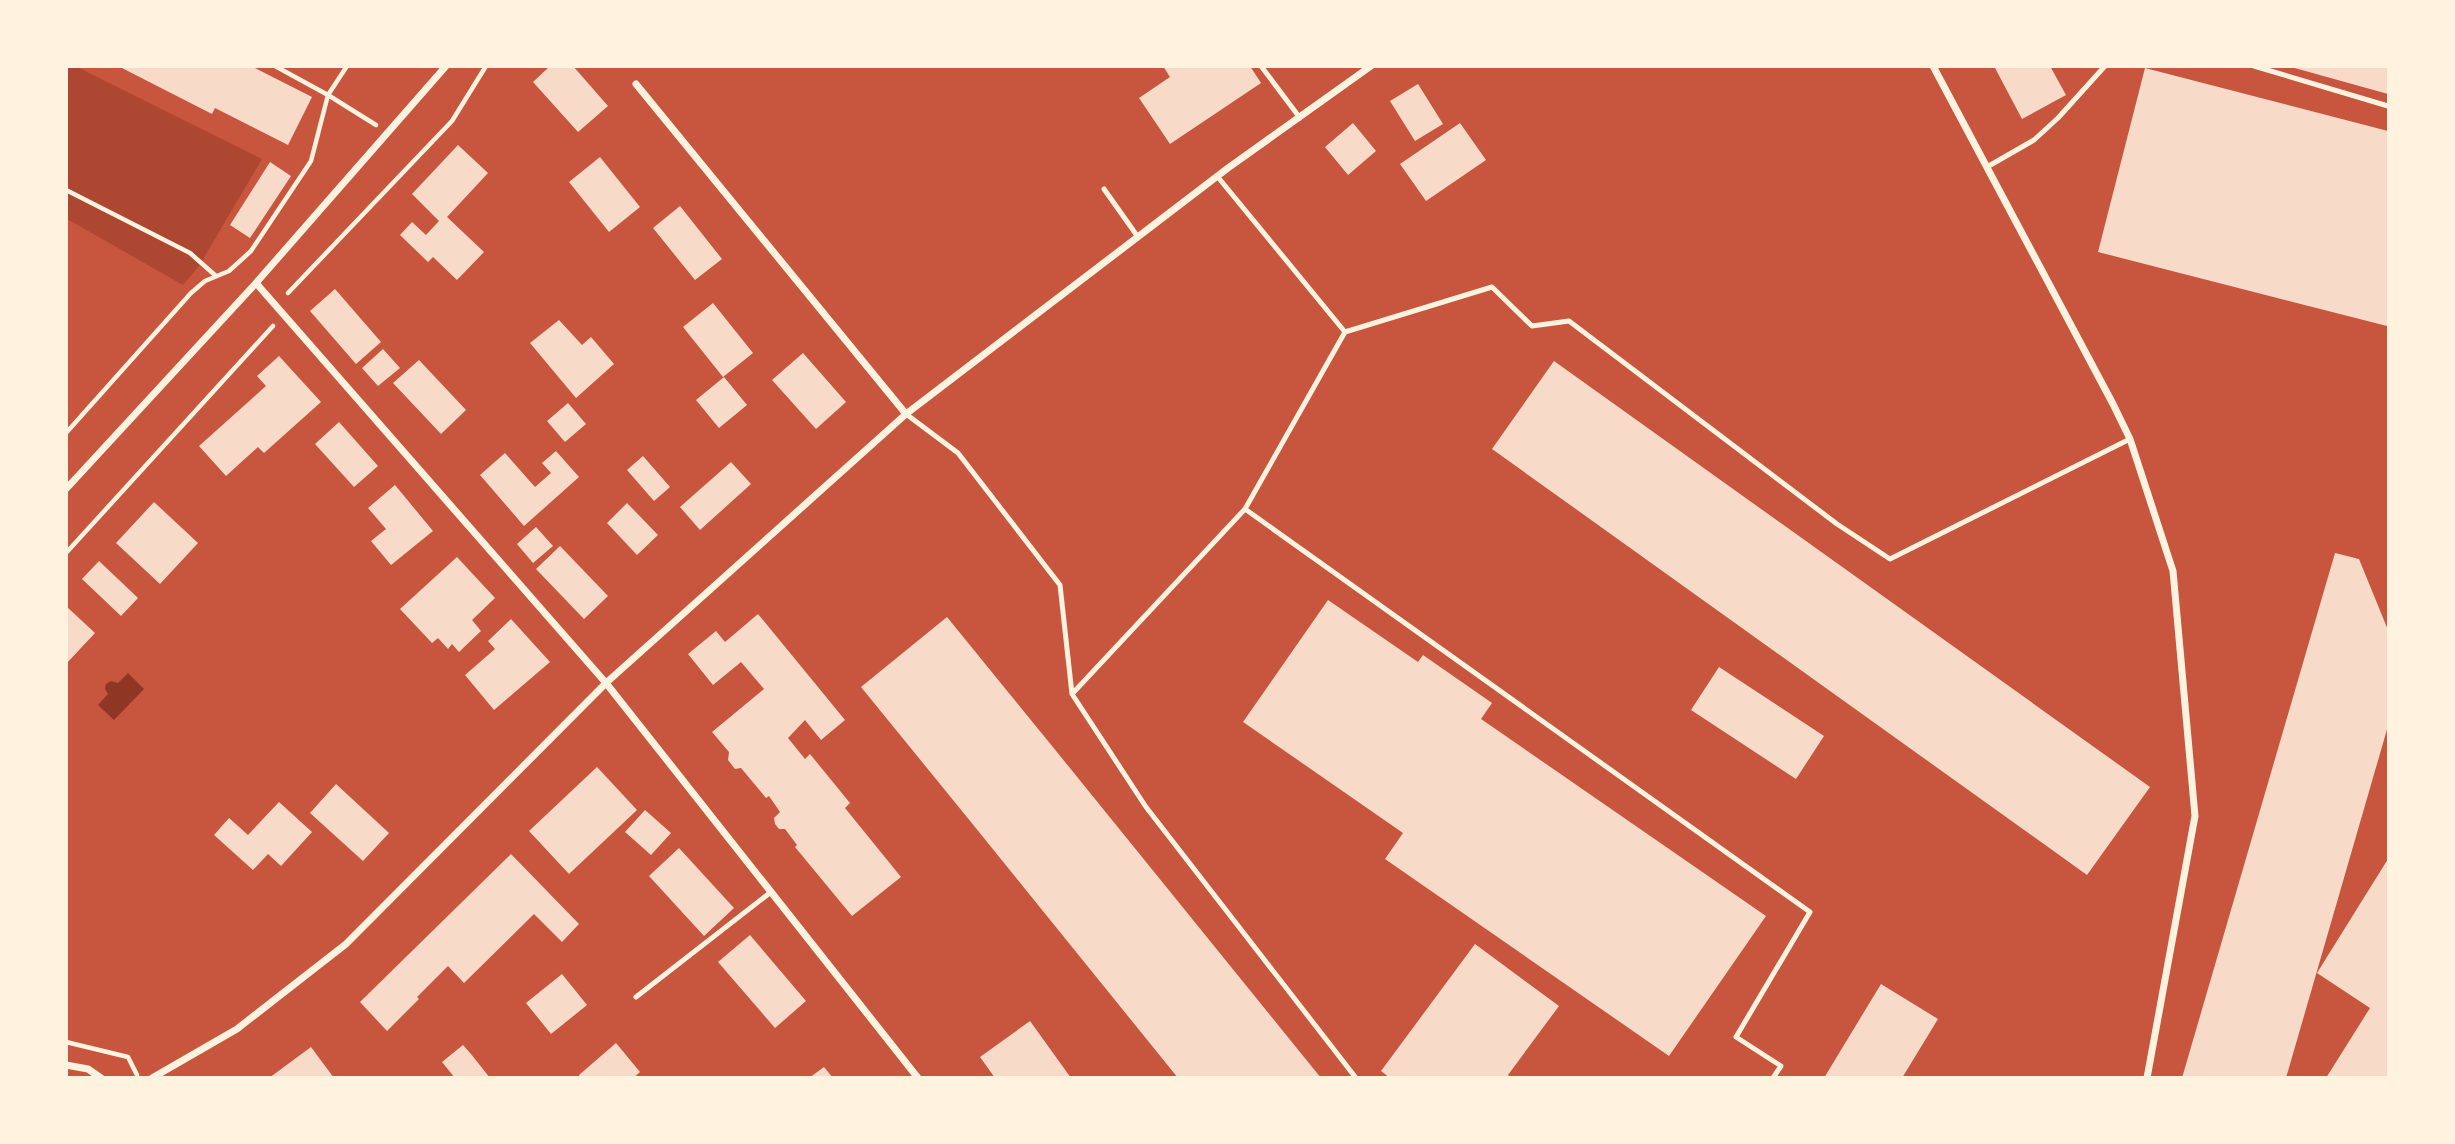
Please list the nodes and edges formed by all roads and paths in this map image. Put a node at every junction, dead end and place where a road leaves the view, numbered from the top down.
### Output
1 (275, 66) edge
2 (347, 66) edge
3 (446, 66) edge
4 (486, 66) edge
5 (1261, 66) edge
6 (1371, 66) edge
7 (1933, 66) edge
8 (2105, 66) edge
9 (2254, 66) edge
10 (636, 84) dead end
11 (328, 94) junction
12 (2389, 106) edge
13 (1300, 118) junction
14 (388, 133) junction
15 (1987, 167) junction
16 (1217, 176) junction
17 (1104, 189) dead end
18 (66, 190) edge
19 (1138, 237) junction
20 (216, 276) junction
21 (256, 283) junction
22 (282, 315) junction
23 (1345, 332) junction
24 (906, 414) junction
25 (66, 433) edge
26 (2130, 439) junction
27 (66, 489) edge
28 (1245, 509) junction
29 (66, 553) edge
30 (606, 683) junction
31 (1073, 694) junction
32 (771, 892) junction
33 (636, 997) dead end
34 (66, 1042) edge
35 (66, 1065) edge
36 (102, 1077) edge
37 (138, 1077) edge
38 (152, 1077) edge
39 (918, 1077) edge
40 (1356, 1077) edge
41 (1773, 1077) edge
42 (2147, 1077) edge

1 - 11 path
2 - 11 path
3 - 14 street
4 - 22 path
5 - 13 lane
6 - 13 street
7 - 15 street
8 - 15 lane
9 - 12 lane
10 - 24 street
11 - 14 path
11 - 20 path
13 - 16 street
14 - 21 street
15 - 26 street
16 - 19 street
16 - 23 lane
17 - 19 lane
18 - 20 path
19 - 24 street
20 - 25 path
21 - 22 street
21 - 27 street
22 - 29 path
22 - 30 street
23 - 26 lane
23 - 28 lane
24 - 30 street
24 - 31 lane
26 - 42 street
28 - 31 lane
28 - 41 lane
30 - 32 street
30 - 38 street
31 - 40 lane
32 - 33 lane
32 - 39 street
34 - 37 path
35 - 36 street

